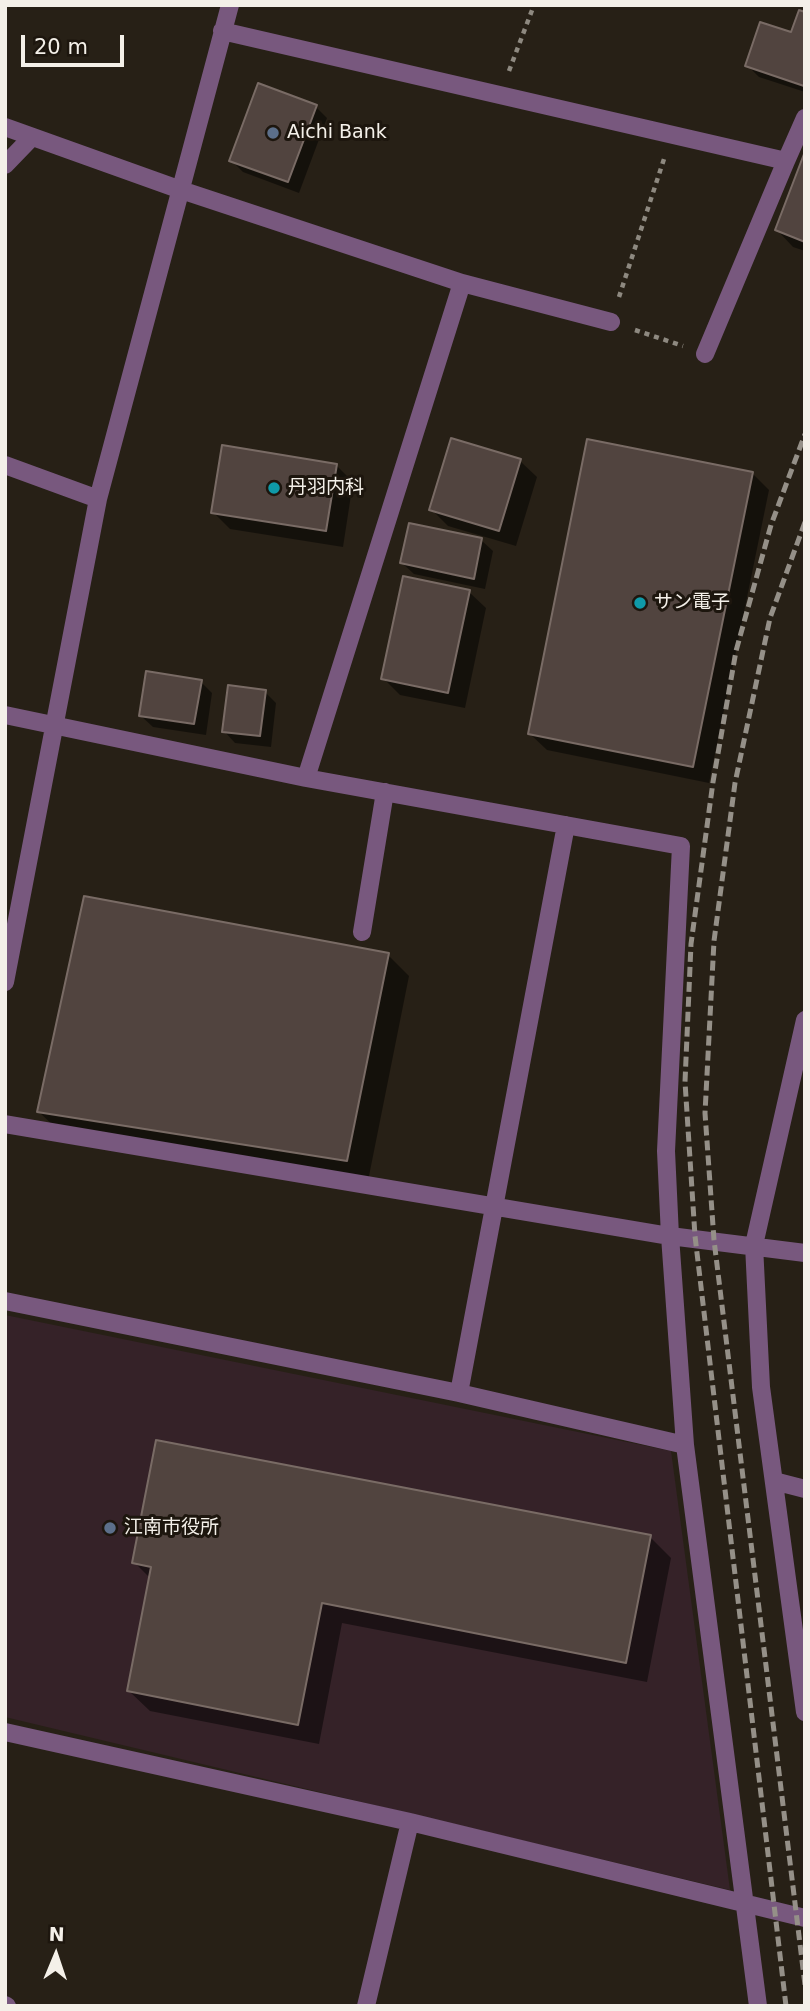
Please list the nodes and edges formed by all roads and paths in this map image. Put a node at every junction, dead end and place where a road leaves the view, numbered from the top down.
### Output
1 (230, 5) edge
2 (534, 5) edge
3 (222, 31) junction
4 (500, 95) junction
5 (805, 118) edge
6 (5, 127) edge
7 (671, 135) junction
8 (32, 137) junction
9 (786, 161) junction
10 (5, 165) edge
11 (181, 190) junction
12 (462, 283) junction
13 (611, 322) junction
14 (705, 354) joint
15 (5, 464) edge
16 (98, 499) junction
17 (5, 715) edge
18 (53, 723) junction
19 (306, 778) junction
20 (384, 792) junction
21 (566, 825) junction
22 (362, 932) dead end
23 (5, 982) edge
24 (805, 1020) edge
25 (5, 1124) edge
26 (493, 1207) junction
27 (670, 1236) junction
28 (754, 1245) junction
29 (805, 1253) edge
30 (5, 1301) edge
31 (460, 1393) junction
32 (685, 1445) junction
33 (774, 1481) junction
34 (805, 1489) edge
35 (805, 1712) edge
36 (5, 1732) edge
37 (410, 1822) junction
38 (745, 1905) junction
39 (805, 1919) edge
40 (366, 2006) edge
41 (758, 2006) edge

1 - 3 street
2 - 4 path
3 - 4 street
3 - 11 street
4 - 7 street
5 - 9 street
6 - 8 street
7 - 9 street
7 - 13 path
8 - 10 street
8 - 11 street
9 - 14 street
11 - 12 street
11 - 16 street
12 - 13 street
12 - 19 street
13 - 14 path
15 - 16 street
16 - 18 street
17 - 18 street
18 - 19 street
18 - 23 street
19 - 20 street
20 - 21 street
20 - 22 street
21 - 26 street
21 - 27 street
24 - 28 street
25 - 26 street
26 - 27 street
26 - 31 street
27 - 28 street
27 - 32 street
28 - 29 street
28 - 33 street
30 - 31 street
31 - 32 street
32 - 38 street
33 - 34 street
33 - 35 street
36 - 37 street
37 - 38 street
37 - 40 street
38 - 39 street
38 - 41 street

